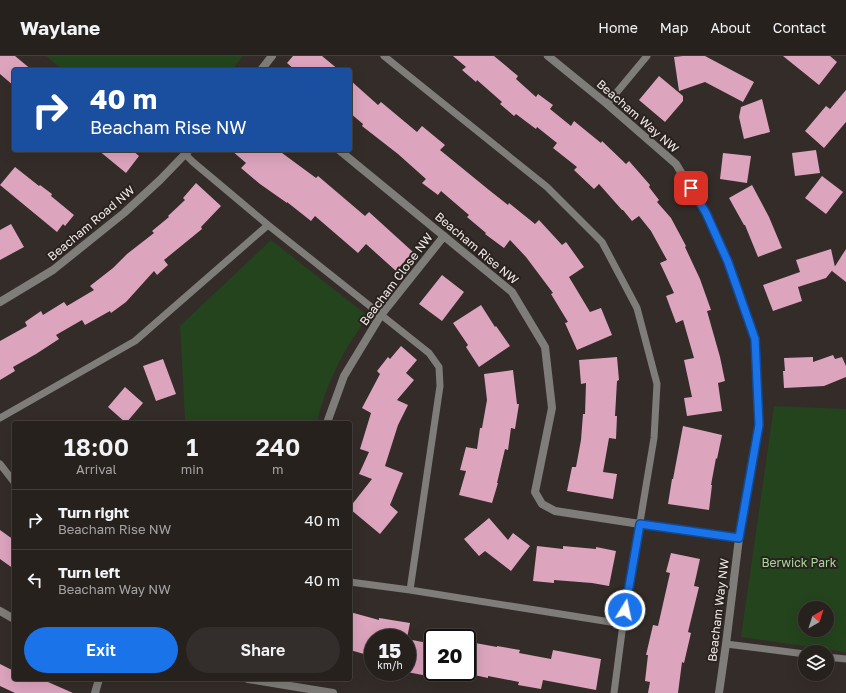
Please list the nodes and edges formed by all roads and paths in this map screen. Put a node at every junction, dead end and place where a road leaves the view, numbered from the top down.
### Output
1 (272, 56) edge
2 (384, 56) edge
3 (548, 56) edge
4 (647, 56) edge
5 (263, 68) edge
6 (607, 104) junction
7 (187, 152) edge
8 (341, 152) edge
9 (268, 225) junction
10 (444, 236) junction
11 (0, 302) edge
12 (381, 315) junction
13 (0, 418) edge
14 (328, 421) edge
15 (0, 464) edge
16 (12, 479) edge
17 (640, 524) junction
18 (739, 538) junction
19 (352, 582) edge
20 (410, 590) junction
21 (0, 611) edge
22 (12, 618) edge
23 (623, 624) junction
24 (726, 644) junction
25 (798, 653) edge
26 (834, 658) edge
27 (846, 659) edge
28 (98, 681) edge
29 (258, 681) edge
30 (310, 691) edge
31 (95, 693) edge
32 (333, 693) edge
33 (614, 693) edge
34 (718, 693) edge

1 - 5 street
2 - 17 lane
3 - 6 street, Beacham Way NW
4 - 6 lane
6 - 18 street, Beacham Way NW
7 - 9 lane
7 - 11 street, Beacham Road NW
8 - 10 street, Beacham Rise NW
9 - 12 lane
9 - 13 lane
10 - 12 street, Beacham Close NW
10 - 17 street, Beacham Rise NW
12 - 14 street, Beacham Close NW
12 - 20 lane
15 - 16 lane
17 - 18 street, Beacham Rise NW
17 - 23 lane
18 - 24 street, Beacham Way NW
19 - 20 lane
20 - 23 lane
21 - 22 street
23 - 33 lane
24 - 25 lane
24 - 34 street, Beacham Way NW
26 - 27 lane
28 - 31 street
29 - 30 street
30 - 32 street

